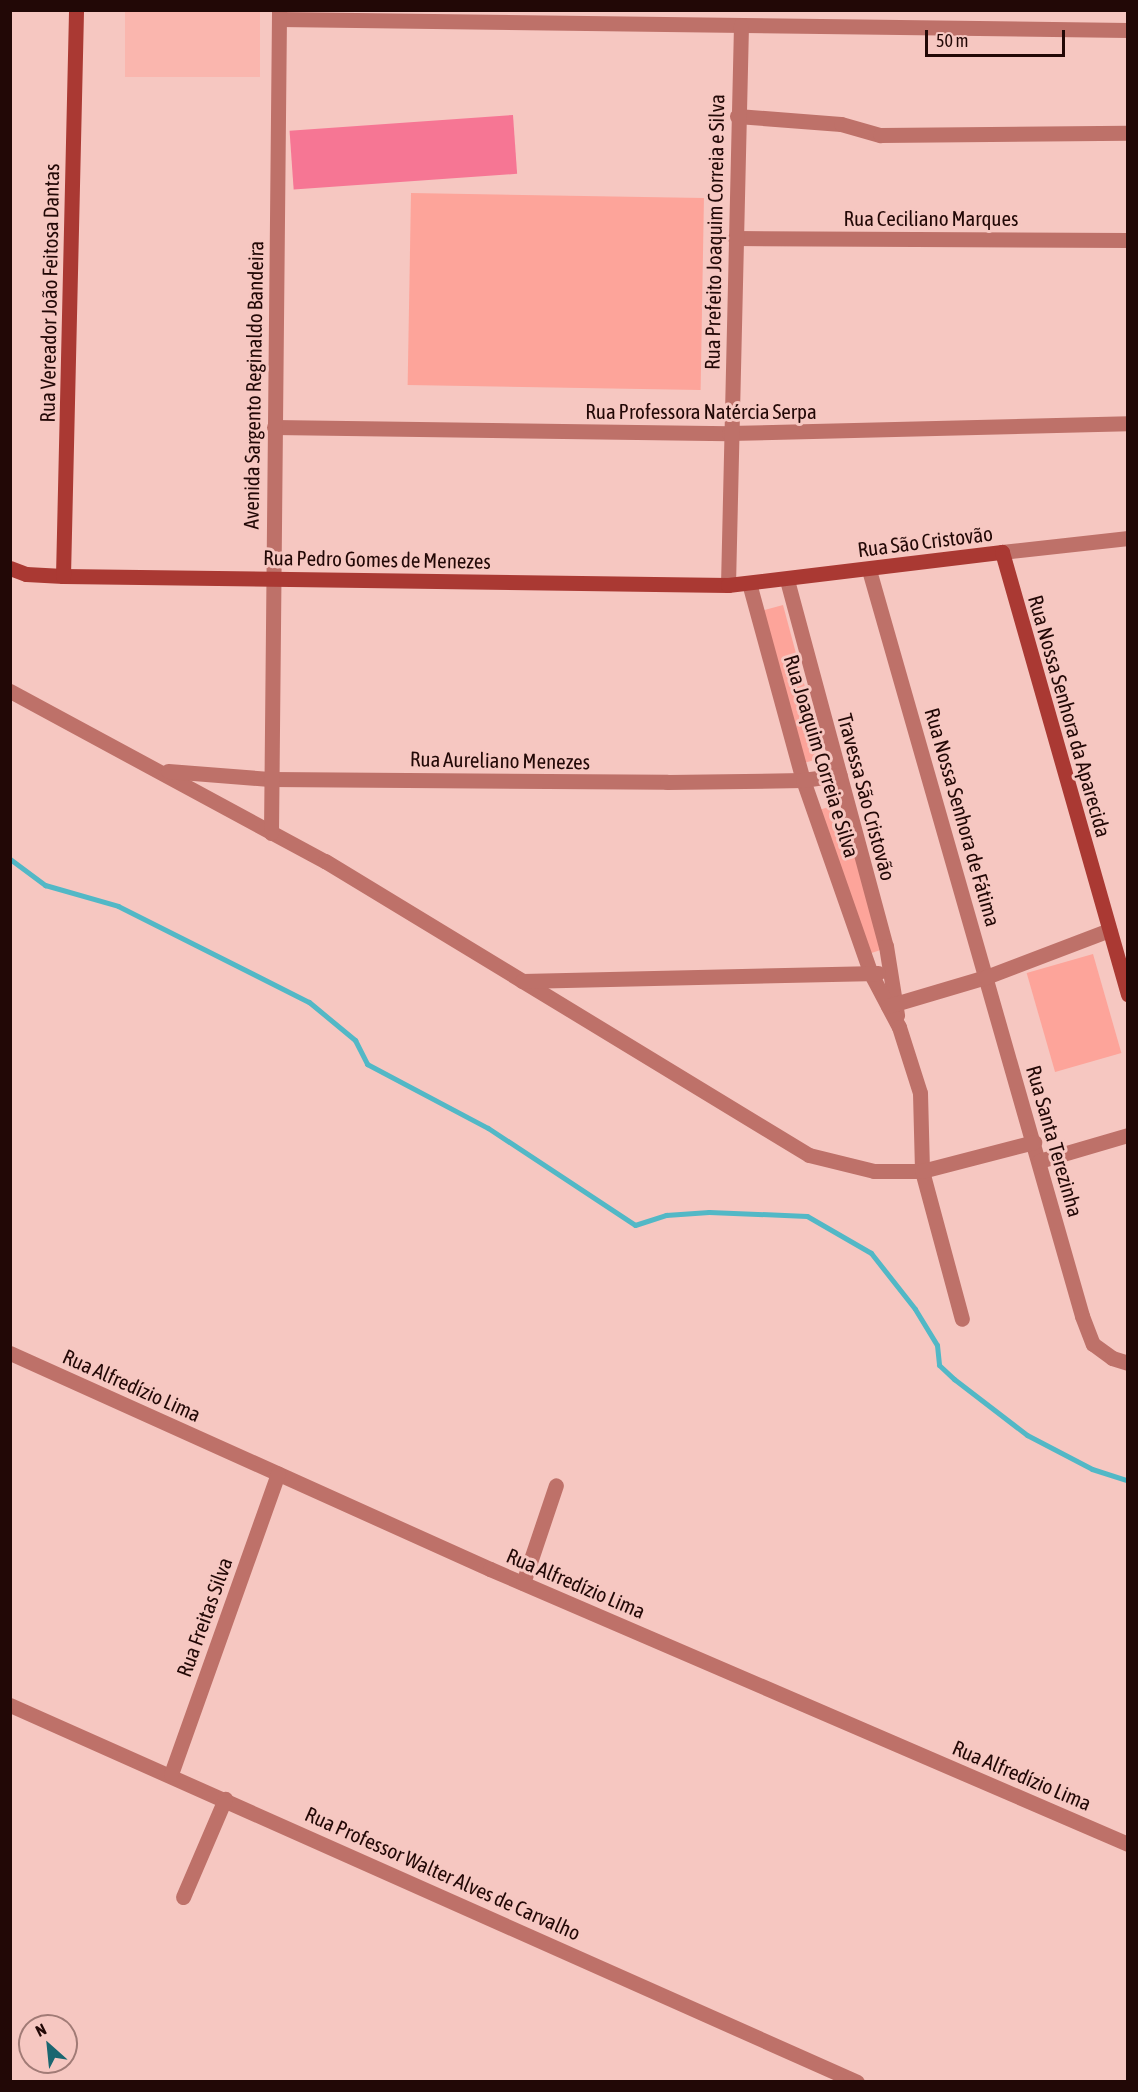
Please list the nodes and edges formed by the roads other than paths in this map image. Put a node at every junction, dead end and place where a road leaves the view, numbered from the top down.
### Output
1 (76, 10) edge
2 (279, 15) edge
3 (551, 17) edge
4 (741, 25) junction
5 (1128, 30) edge
6 (737, 116) junction
7 (1128, 133) edge
8 (735, 238) junction
9 (1128, 240) edge
10 (1128, 423) edge
11 (274, 427) junction
12 (729, 433) junction
13 (1128, 538) edge
14 (1002, 552) junction
15 (10, 568) edge
16 (868, 570) junction
17 (26, 574) junction
18 (63, 576) junction
19 (272, 579) junction
20 (787, 580) junction
21 (10, 582) edge
22 (749, 583) junction
23 (728, 585) junction
24 (10, 691) edge
25 (159, 771) junction
26 (840, 776) junction
27 (270, 779) junction
28 (803, 780) junction
29 (271, 832) junction
30 (1109, 930) junction
31 (892, 971) junction
32 (871, 974) junction
33 (986, 977) junction
34 (522, 981) junction
35 (1128, 994) edge
36 (892, 1005) junction
37 (1128, 1135) edge
38 (1034, 1142) junction
39 (1039, 1161) junction
40 (922, 1172) junction
41 (962, 1319) dead end
42 (10, 1353) edge
43 (1128, 1363) edge
44 (278, 1474) junction
45 (556, 1485) dead end
46 (523, 1583) junction
47 (10, 1704) edge
48 (171, 1774) junction
49 (225, 1799) junction
50 (1128, 1844) edge
51 (183, 1897) dead end
52 (857, 2082) edge

1 - 18 street, Rua Vereador João Feitosa Dantas
2 - 3 street
2 - 11 street, Avenida Sargento Reginaldo Bandeira
3 - 4 street
4 - 5 street
4 - 6 street, Rua Prefeito Joaquim Correia e Silva
6 - 7 street
6 - 8 street, Rua Prefeito Joaquim Correia e Silva
8 - 9 street, Rua Ceciliano Marques
8 - 12 street, Rua Prefeito Joaquim Correia e Silva
10 - 12 street, Rua Professora Natércia Serpa
11 - 12 street, Rua Professora Natércia Serpa
11 - 19 street, Avenida Sargento Reginaldo Bandeira
12 - 23 street, Rua Prefeito Joaquim Correia e Silva
13 - 14 street, Rua São Cristovão
14 - 16 street, Rua São Cristovão
14 - 30 street, Rua Nossa Senhora da Aparecida
15 - 17 street, Rua Pedro Gomes de Menezes
16 - 20 street, Rua São Cristovão
16 - 33 street, Rua Nossa Senhora de Fátima
17 - 18 street, Rua Pedro Gomes de Menezes
17 - 21 street, Rua Pedro Gomes de Menezes
18 - 19 street, Rua Pedro Gomes de Menezes
19 - 23 street, Rua Pedro Gomes de Menezes
19 - 27 street, Avenida Sargento Reginaldo Bandeira
20 - 22 street, Rua São Cristovão
20 - 26 street, Travessa São Cristovão
22 - 23 street, Rua São Cristovão
22 - 28 street, Rua Joaquim Correia e Silva
24 - 25 street
25 - 27 street, Rua Aureliano Menezes
25 - 29 street
26 - 28 street, Rua Aureliano Menezes
26 - 31 street, Travessa São Cristovão
27 - 28 street, Rua Aureliano Menezes
27 - 29 street, Avenida Sargento Reginaldo Bandeira
28 - 32 street, Rua Joaquim Correia e Silva
29 - 34 street
30 - 33 street
30 - 35 street, Rua Nossa Senhora da Aparecida
31 - 32 street
31 - 36 street, Travessa São Cristovão
32 - 34 street
32 - 36 street, Travessa São Cristovão
33 - 36 street
33 - 38 street, Rua Santa Terezinha
34 - 40 street
36 - 40 street, Travessa São Cristovão
37 - 39 street
38 - 39 street, Rua Santa Terezinha
38 - 40 street
39 - 43 street, Rua Santa Terezinha
40 - 41 street, Travessa São Cristovão
42 - 44 street, Rua Alfredízio Lima
44 - 46 street, Rua Alfredízio Lima
44 - 48 street, Rua Freitas Silva
45 - 46 street
46 - 50 street, Rua Alfredízio Lima
47 - 48 street, Rua Professor Walter Alves de Carvalho
48 - 49 street, Rua Professor Walter Alves de Carvalho
49 - 51 street
49 - 52 street, Rua Professor Walter Alves de Carvalho

